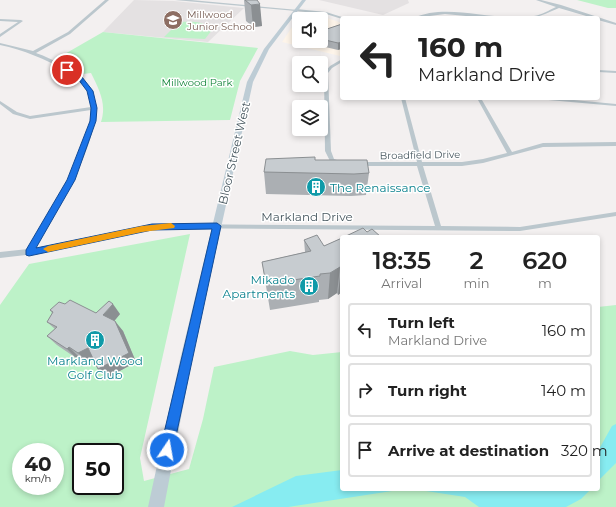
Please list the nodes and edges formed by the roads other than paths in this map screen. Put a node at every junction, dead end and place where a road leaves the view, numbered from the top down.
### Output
1 (107, 0) edge
2 (177, 0) edge
3 (304, 0) edge
4 (538, 0) edge
5 (560, 6) junction
6 (296, 10) junction
7 (427, 16) edge
8 (476, 16) edge
9 (540, 16) edge
10 (591, 16) edge
11 (340, 17) edge
12 (600, 19) edge
13 (0, 20) edge
14 (616, 24) edge
15 (0, 36) edge
16 (0, 44) edge
17 (34, 52) junction
18 (340, 61) edge
19 (600, 71) edge
20 (616, 72) edge
21 (404, 100) edge
22 (480, 100) edge
23 (557, 100) edge
24 (0, 102) edge
25 (616, 106) edge
26 (94, 108) junction
27 (616, 144) edge
28 (510, 153) junction
29 (420, 165) junction
30 (616, 214) edge
31 (217, 226) junction
32 (440, 229) junction
33 (29, 253) junction
34 (0, 254) edge
35 (156, 507) edge

1 - 17 street
2 - 6 street
3 - 6 main road, Bloor Street West
4 - 5 street
5 - 9 street
5 - 10 street
6 - 11 street
6 - 31 main road, Bloor Street West
7 - 8 street
12 - 14 street
13 - 15 street
16 - 17 street
17 - 26 street
18 - 29 street, Broadfield Drive
19 - 20 street
21 - 29 street
22 - 28 street
23 - 25 street
24 - 26 street
26 - 33 street
27 - 28 street, Broadfield Drive
28 - 29 street, Broadfield Drive
29 - 32 street
30 - 32 street, Markland Drive
31 - 32 street, Markland Drive
31 - 33 street, Markland Drive
31 - 35 main road, Bloor Street West
33 - 34 street, Markland Drive

